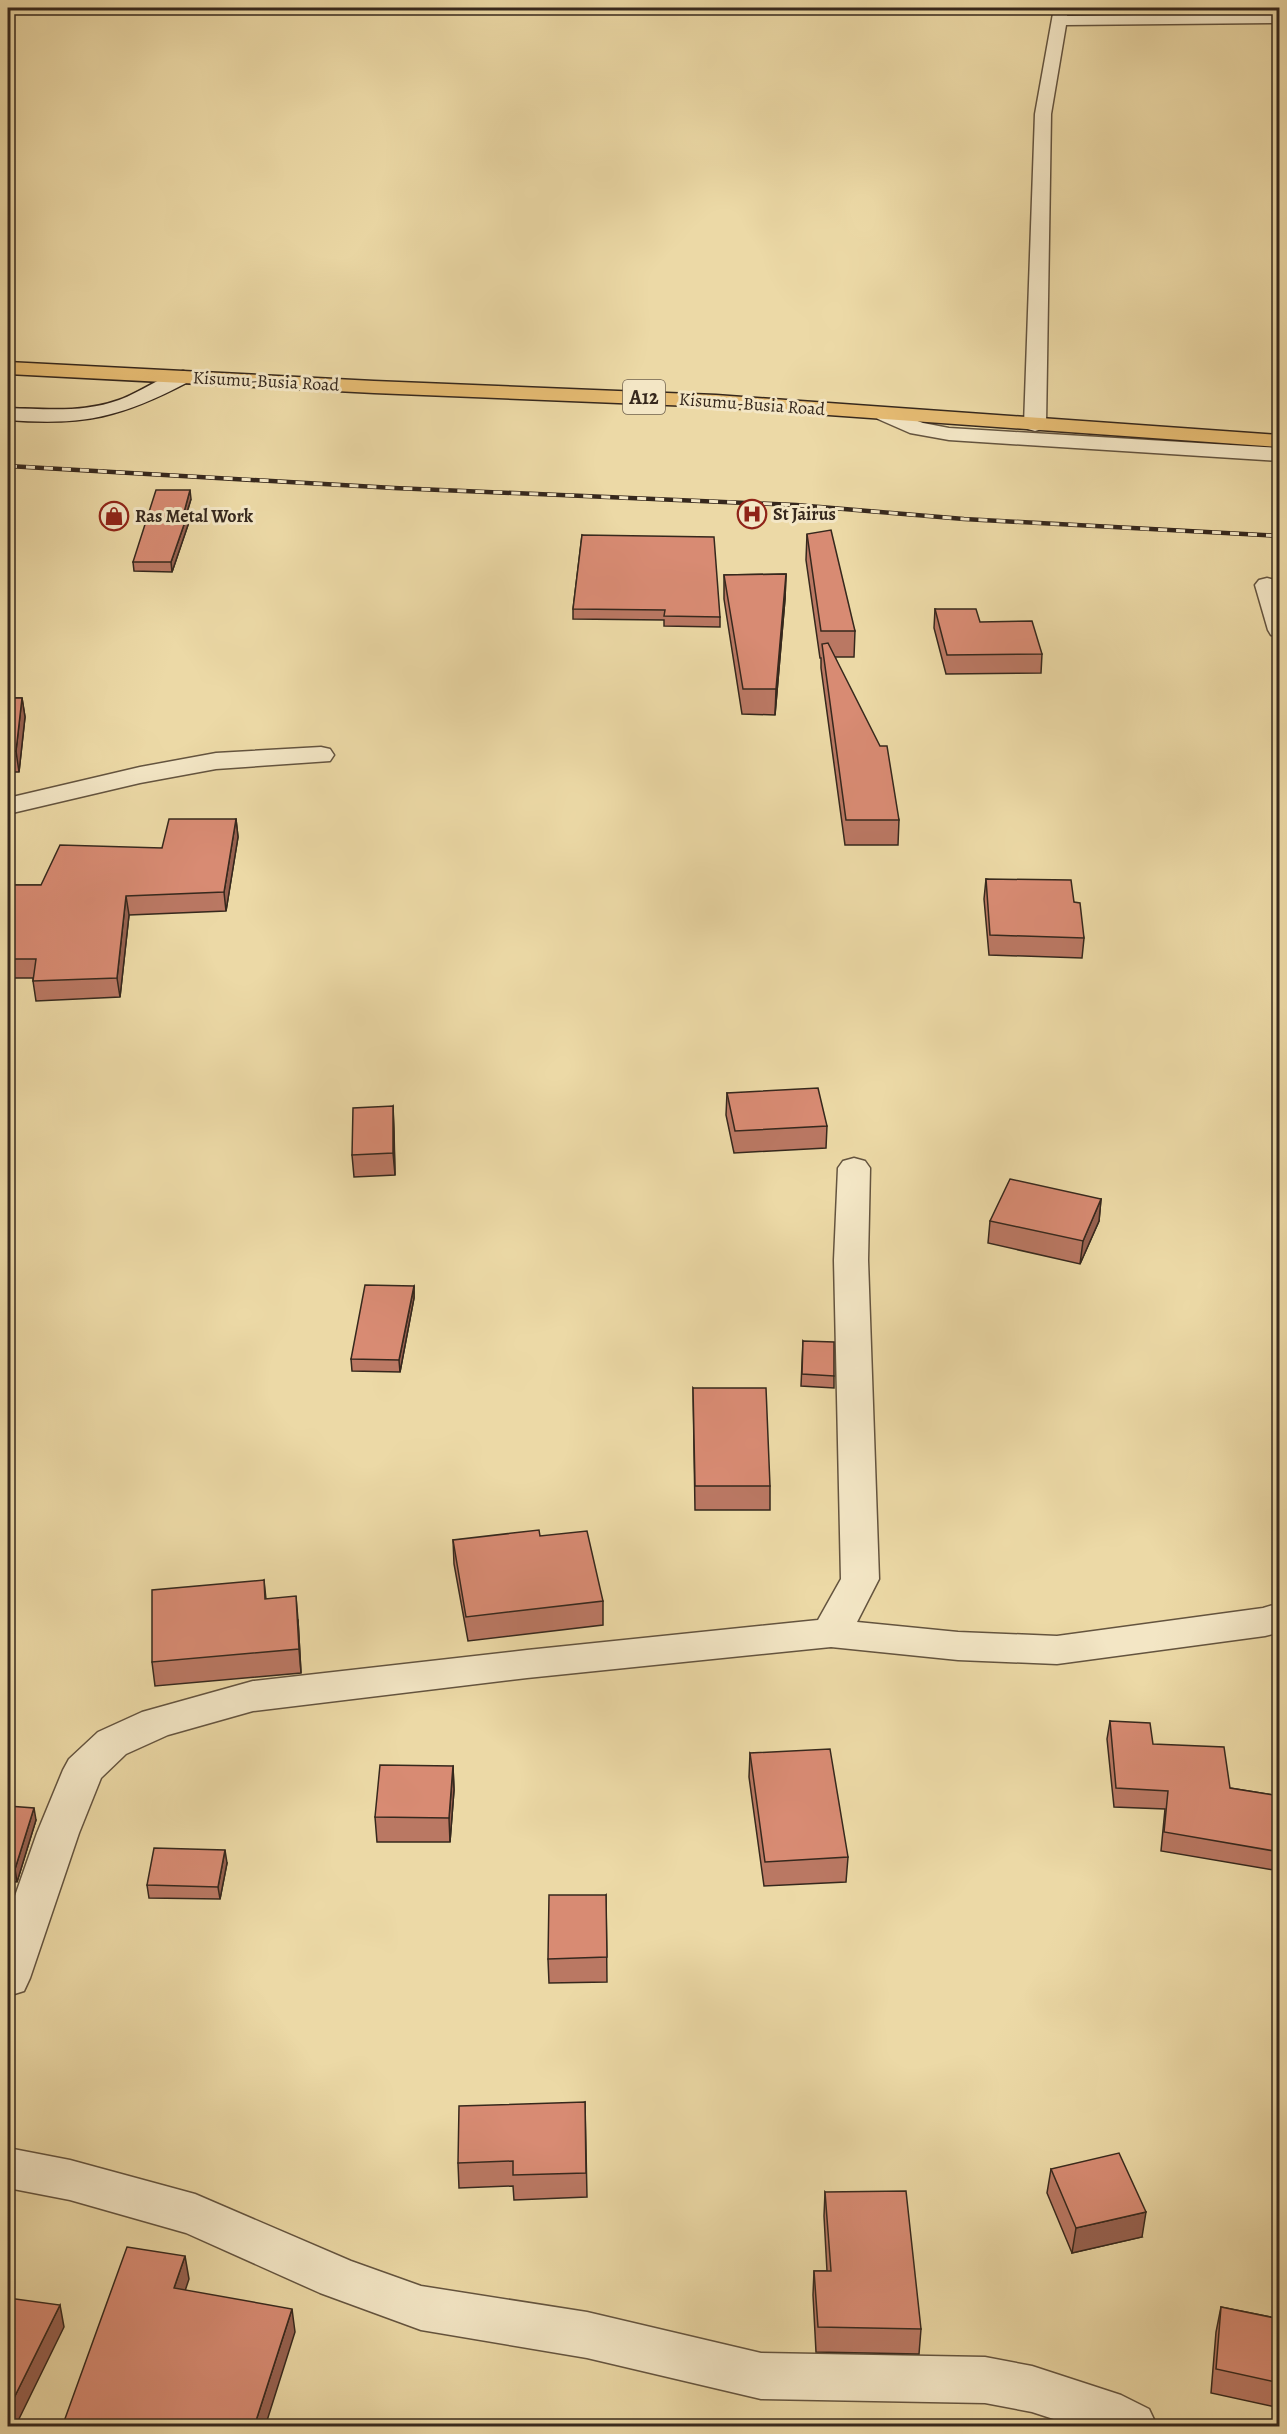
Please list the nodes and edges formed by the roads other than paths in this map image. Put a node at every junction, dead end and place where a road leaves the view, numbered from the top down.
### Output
1 (1060, 14) edge
2 (1117, 14) edge
3 (1280, 18) edge
4 (8, 368) edge
5 (183, 377) junction
6 (8, 414) edge
7 (885, 415) junction
8 (1035, 425) junction
9 (1280, 441) edge
10 (1280, 455) edge
11 (1267, 585) dead end
12 (1280, 630) edge
13 (321, 755) dead end
14 (8, 806) edge
15 (854, 1168) dead end
16 (1280, 1617) edge
17 (831, 1633) junction
18 (8, 1978) edge
19 (8, 2168) edge
20 (1131, 2427) edge

1 - 2 street
1 - 8 street
2 - 3 street
4 - 5 highway, Kisumu-Busia Road / A12
5 - 6 street
5 - 7 highway, Kisumu-Busia Road / A12
7 - 8 highway, Kisumu-Busia Road / A12
7 - 10 street
8 - 9 highway, Kisumu-Busia Road / A12
11 - 12 street
13 - 14 street
15 - 17 street
16 - 17 street
17 - 18 street
19 - 20 street

